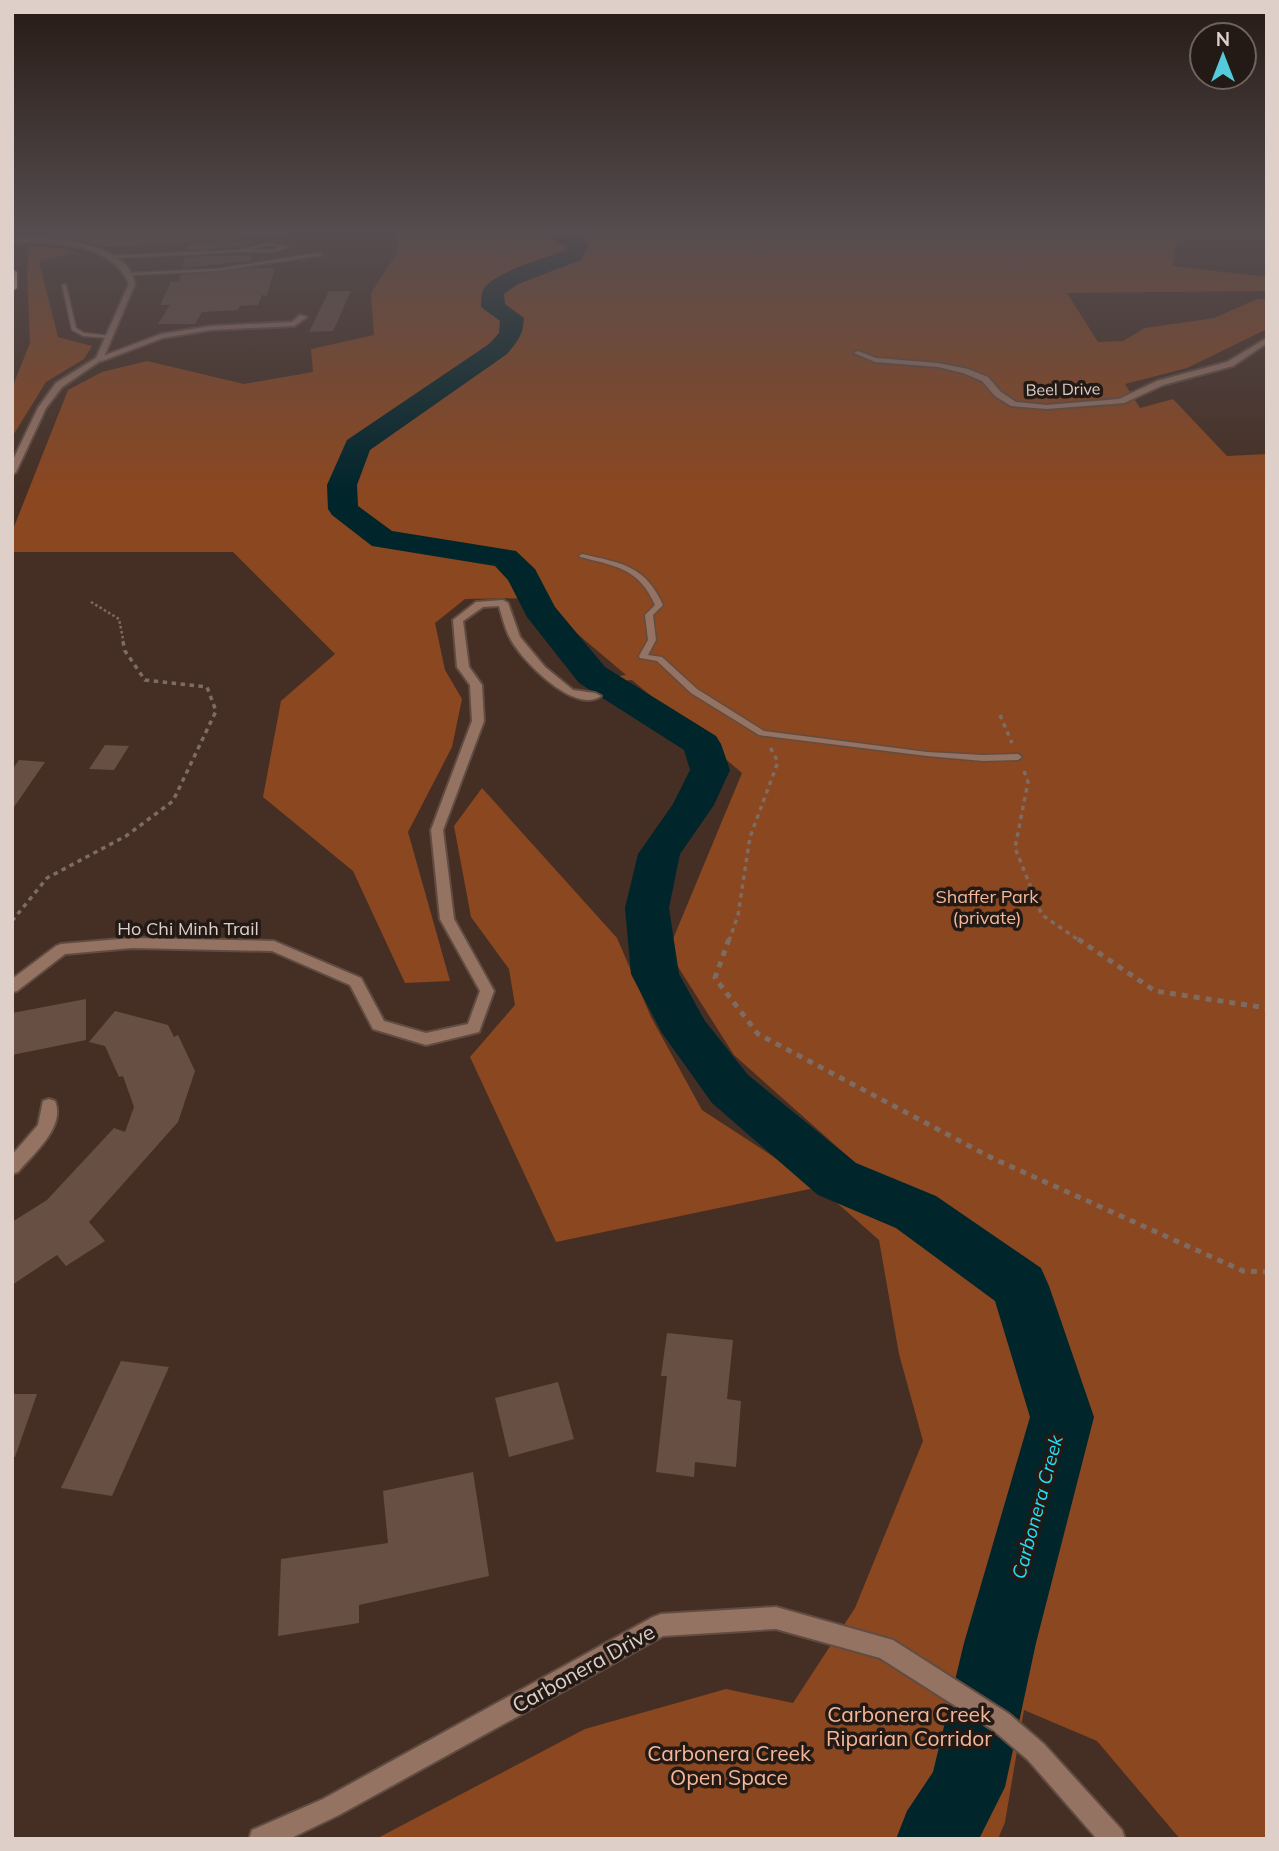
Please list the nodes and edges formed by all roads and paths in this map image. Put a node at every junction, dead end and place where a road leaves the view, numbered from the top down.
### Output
1 (71, 317) edge
2 (118, 317) edge
3 (303, 317) dead end
4 (109, 337) junction
5 (1267, 340) edge
6 (858, 353) dead end
7 (99, 359) junction
8 (12, 472) edge
9 (582, 556) dead end
10 (92, 602) dead end
11 (595, 696) dead end
12 (1000, 715) dead end
13 (762, 733) junction
14 (1018, 757) junction
15 (12, 921) edge
16 (12, 987) edge
17 (1267, 1008) edge
18 (49, 1105) dead end
19 (12, 1167) edge
20 (1267, 1272) edge
21 (261, 1839) edge
22 (1113, 1839) edge

1 - 4 lane
2 - 4 street
3 - 7 street
4 - 7 street
5 - 6 street, Beel Drive
7 - 8 street
9 - 13 lane
10 - 15 path
11 - 16 street, Ho Chi Minh Trail
12 - 14 path
13 - 14 lane
13 - 20 path
14 - 17 path
18 - 19 street
21 - 22 street, Carbonera Drive

